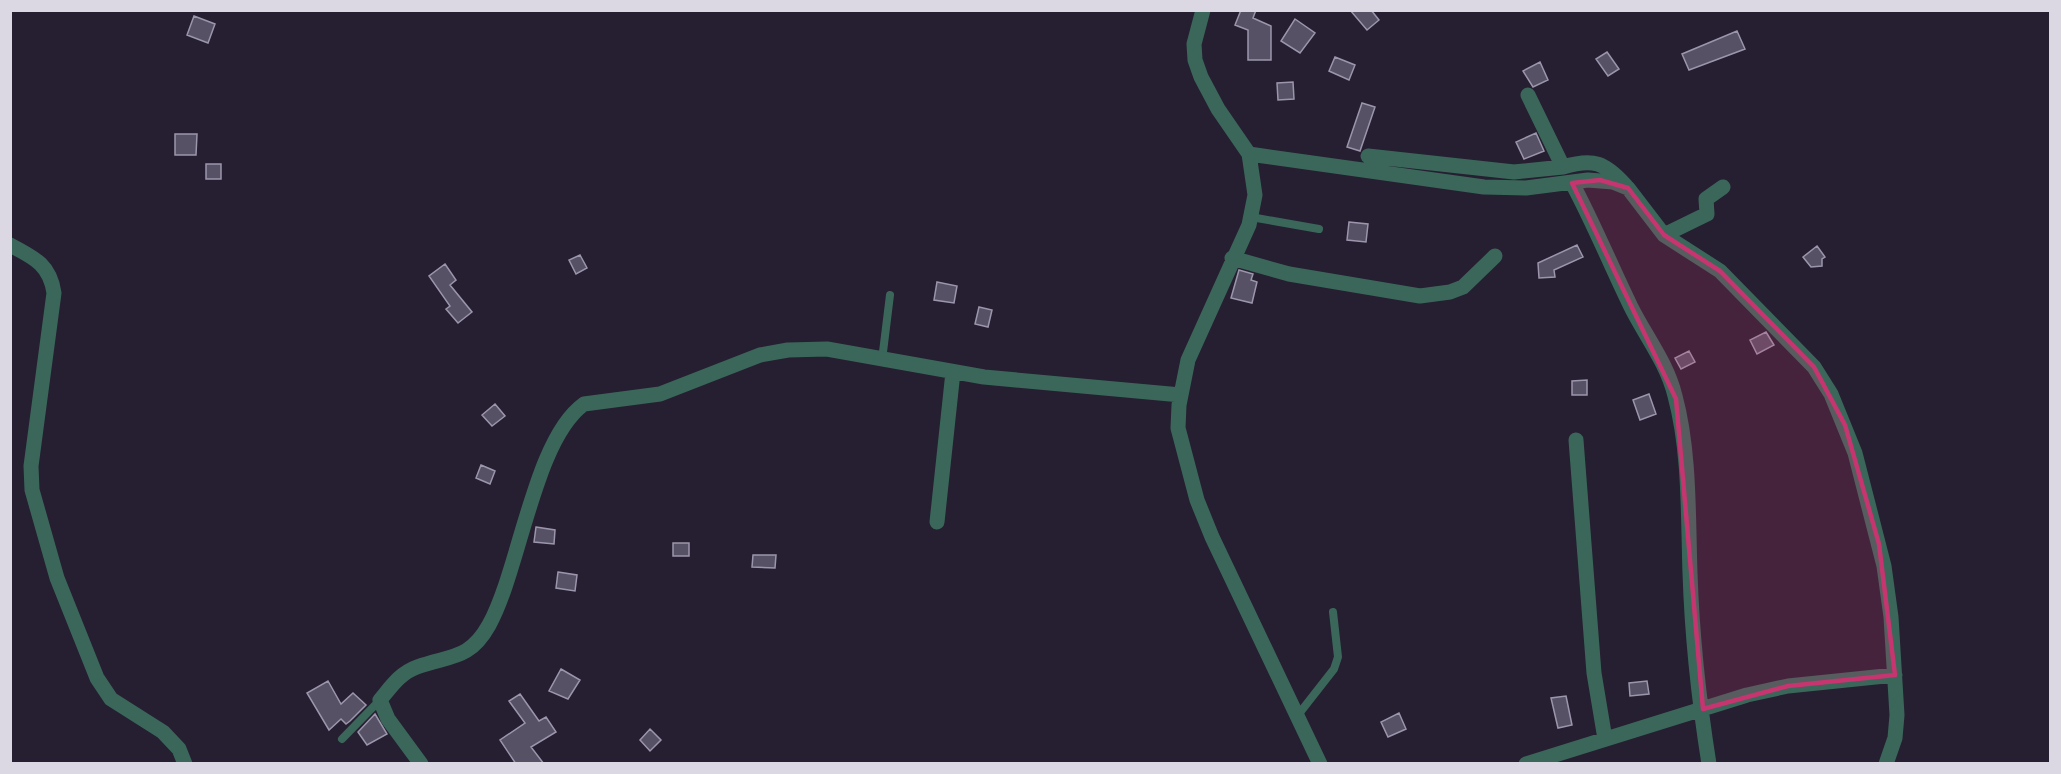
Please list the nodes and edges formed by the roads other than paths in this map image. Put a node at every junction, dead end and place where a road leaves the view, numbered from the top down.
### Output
1 (1203, 10) edge
2 (1528, 96) dead end
3 (1249, 154) junction
4 (1368, 156) dead end
5 (1563, 167) junction
6 (1572, 183) junction
7 (1723, 187) dead end
8 (1628, 188) junction
9 (1251, 217) junction
10 (1319, 229) dead end
11 (1664, 236) junction
12 (10, 245) edge
13 (1494, 256) dead end
14 (1232, 258) junction
15 (890, 295) dead end
16 (882, 360) junction
17 (952, 372) junction
18 (1180, 395) junction
19 (1576, 441) dead end
20 (937, 522) dead end
21 (1333, 612) dead end
22 (1895, 675) junction
23 (380, 700) junction
24 (1703, 709) junction
25 (1298, 716) junction
26 (342, 739) dead end
27 (1605, 739) junction
28 (185, 764) edge
29 (422, 764) edge
30 (1320, 764) edge
31 (1526, 764) edge
32 (1709, 764) edge
33 (1886, 764) edge

1 - 3 street
2 - 5 street
3 - 6 street
3 - 9 street
4 - 5 street
5 - 8 street
6 - 8 street
6 - 24 street
7 - 11 street
8 - 11 street
9 - 10 lane
9 - 14 street
11 - 22 street
12 - 28 street
13 - 14 street
14 - 18 street
15 - 16 lane
16 - 17 street
16 - 23 street
17 - 18 street
17 - 20 street
18 - 25 street
19 - 27 street
21 - 25 lane
22 - 24 street
22 - 33 street
23 - 26 lane
23 - 29 street
24 - 27 street
24 - 32 street
25 - 30 street
27 - 31 street

